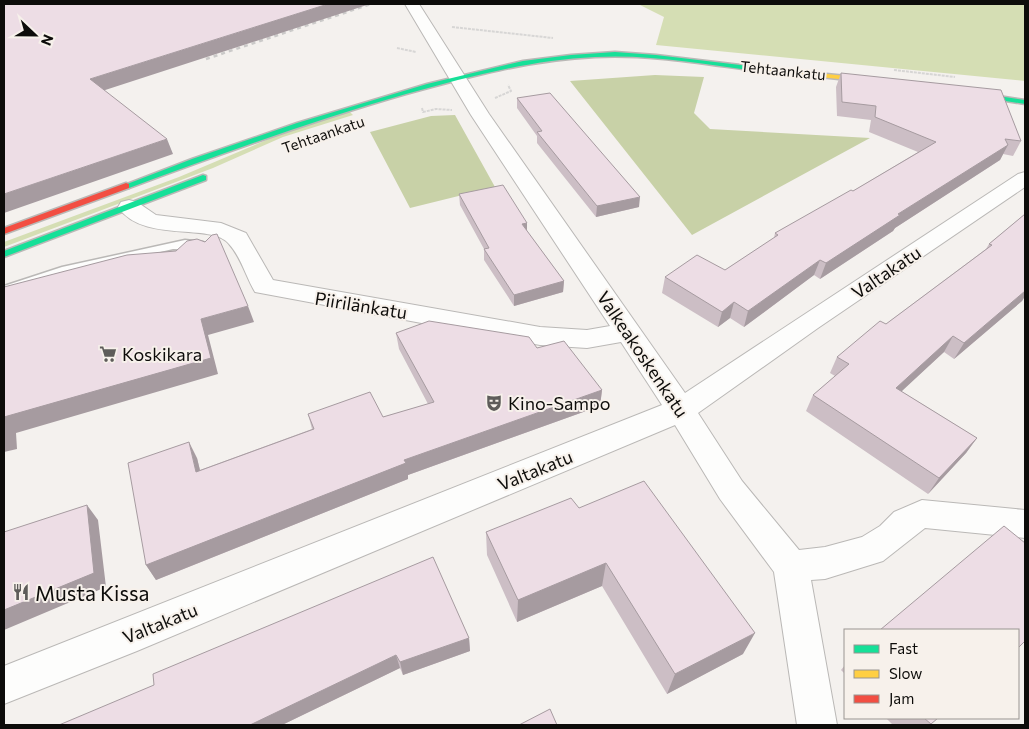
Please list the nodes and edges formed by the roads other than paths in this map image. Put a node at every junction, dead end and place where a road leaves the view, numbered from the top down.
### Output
1 (412, 4) edge
2 (655, 57) junction
3 (548, 72) dead end
4 (885, 82) edge
5 (465, 88) junction
6 (1025, 91) edge
7 (1025, 102) edge
8 (217, 172) dead end
9 (1023, 181) edge
10 (129, 207) junction
11 (4, 231) edge
12 (210, 252) edge
13 (4, 254) edge
14 (4, 291) edge
15 (628, 332) junction
16 (681, 410) junction
17 (1025, 524) edge
18 (791, 567) junction
19 (4, 685) edge
20 (817, 725) edge

1 - 5 street, Valkeakoskenkatu
2 - 3 main road, Tehtaankatu
2 - 4 main road, Tehtaankatu
2 - 5 main road, Tehtaankatu
5 - 11 main road, Tehtaankatu
5 - 15 street, Valkeakoskenkatu
6 - 7 main road
8 - 10 main road
9 - 16 street, Valtakatu
10 - 13 main road
10 - 15 street, Piirilänkatu
12 - 14 lane
15 - 16 street, Valkeakoskenkatu
16 - 18 street, Valkeakoskenkatu
16 - 19 street, Valtakatu
17 - 18 street
18 - 20 street, Valkeakoskenkatu

